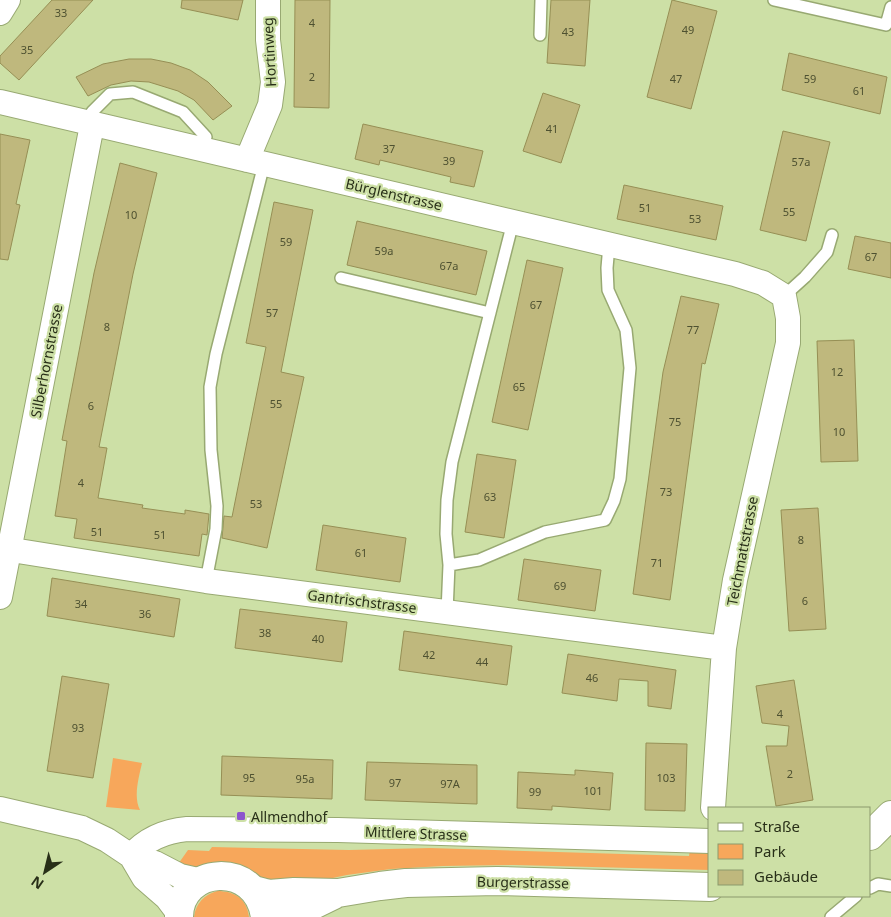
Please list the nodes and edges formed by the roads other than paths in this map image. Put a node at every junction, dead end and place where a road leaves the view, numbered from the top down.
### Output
1 (8, 0) edge
2 (268, 0) edge
3 (541, 0) edge
4 (774, 0) edge
5 (891, 6) edge
6 (0, 13) edge
7 (540, 35) dead end
8 (0, 102) edge
9 (92, 125) junction
10 (206, 137) dead end
11 (256, 162) junction
12 (513, 222) junction
13 (832, 235) dead end
14 (609, 245) junction
15 (342, 278) dead end
16 (784, 296) junction
17 (490, 313) junction
18 (5, 548) edge
19 (449, 565) junction
20 (206, 580) junction
21 (0, 598) edge
22 (447, 612) junction
23 (724, 648) junction
24 (713, 807) edge
25 (0, 809) edge
26 (708, 841) edge
27 (131, 856) junction
28 (202, 881) junction
29 (891, 886) edge
30 (708, 887) edge
31 (871, 888) edge
32 (254, 890) junction
33 (338, 893) junction
34 (855, 897) edge
35 (179, 916) edge
36 (265, 917) edge
37 (283, 917) edge
38 (831, 917) edge

1 - 6 street
2 - 11 street, Hortinweg
3 - 7 lane
4 - 5 lane
8 - 9 street, Bürglenstrasse
9 - 10 lane
9 - 11 street, Bürglenstrasse
9 - 18 street, Silberhornstrasse
11 - 12 street, Bürglenstrasse
11 - 20 lane
12 - 14 street, Bürglenstrasse
12 - 17 lane
13 - 16 lane
14 - 16 street, Bürglenstrasse
14 - 19 lane
15 - 17 lane
16 - 23 street, Teichmattstrasse
17 - 19 lane
18 - 20 street, Gantrischstrasse
18 - 21 street, Silberhornstrasse
19 - 22 lane
20 - 22 street, Gantrischstrasse
22 - 23 street, Gantrischstrasse
23 - 24 street, Teichmattstrasse
25 - 27 street
26 - 27 street, Mittlere Strasse
27 - 28 street
27 - 35 street
28 - 32 main road
28 - 35 main road
29 - 31 lane
30 - 33 main road, Burgerstrasse
32 - 33 main road, Burgerstrasse
32 - 36 main road
33 - 37 main road, Burgerstrasse
34 - 38 lane

